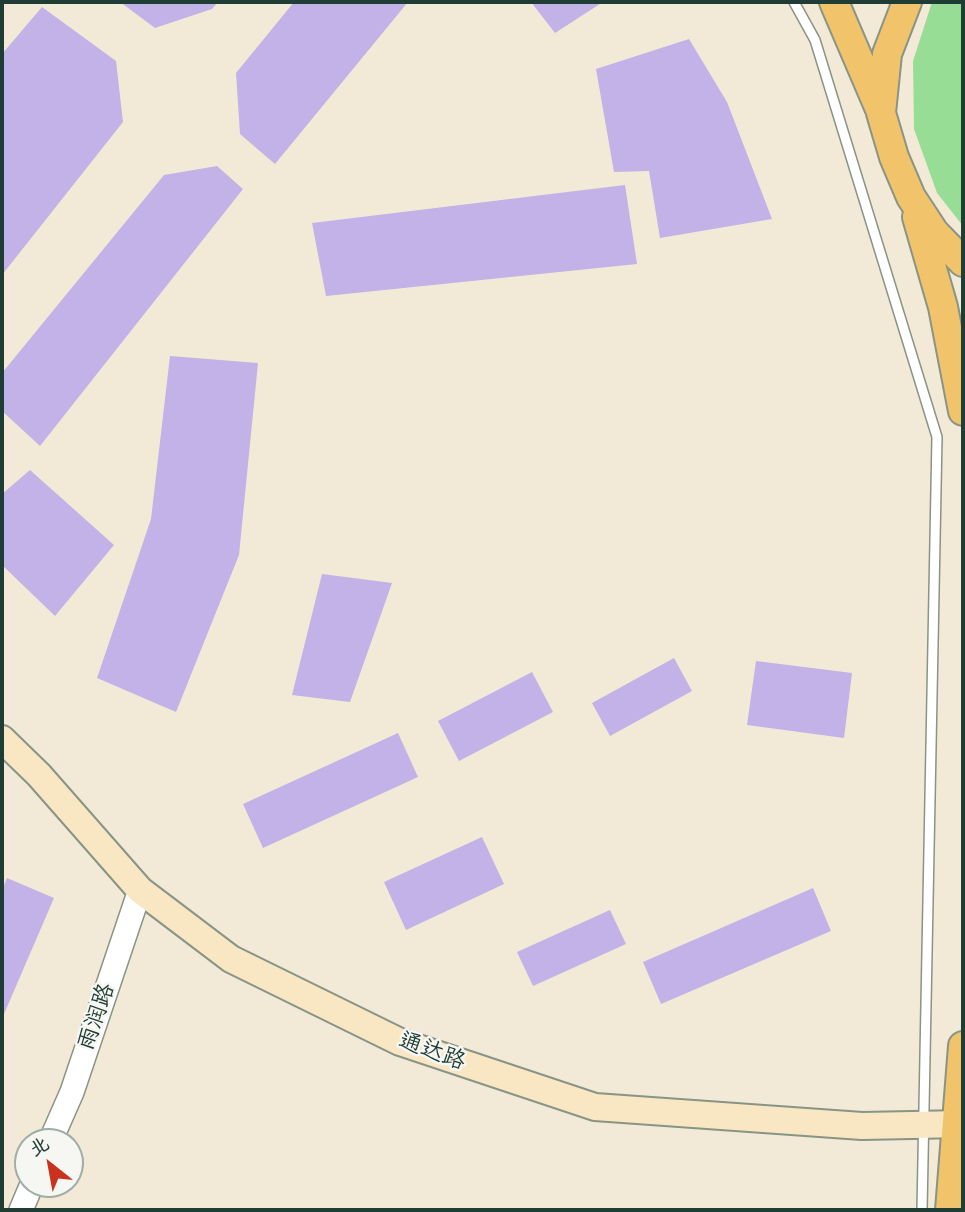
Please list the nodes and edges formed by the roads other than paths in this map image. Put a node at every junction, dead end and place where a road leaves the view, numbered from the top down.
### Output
1 (794, 2) edge
2 (834, 2) edge
3 (907, 2) edge
4 (881, 113) junction
5 (911, 197) junction
6 (963, 262) edge
7 (943, 307) junction
8 (963, 343) edge
9 (963, 411) edge
10 (2, 739) edge
11 (140, 890) junction
12 (963, 1046) edge
13 (960, 1124) edge
14 (924, 1125) junction
15 (56, 1128) edge
16 (922, 1210) edge
17 (950, 1210) edge

1 - 14 lane
2 - 4 main road
3 - 4 main road
4 - 5 main road
5 - 6 main road
5 - 7 main road
7 - 8 main road
7 - 9 main road
10 - 11 main road, 通达路
11 - 14 main road, 通达路
11 - 15 street, 雨润路
12 - 13 main road
13 - 14 main road, 通达路
13 - 17 main road
14 - 16 lane

